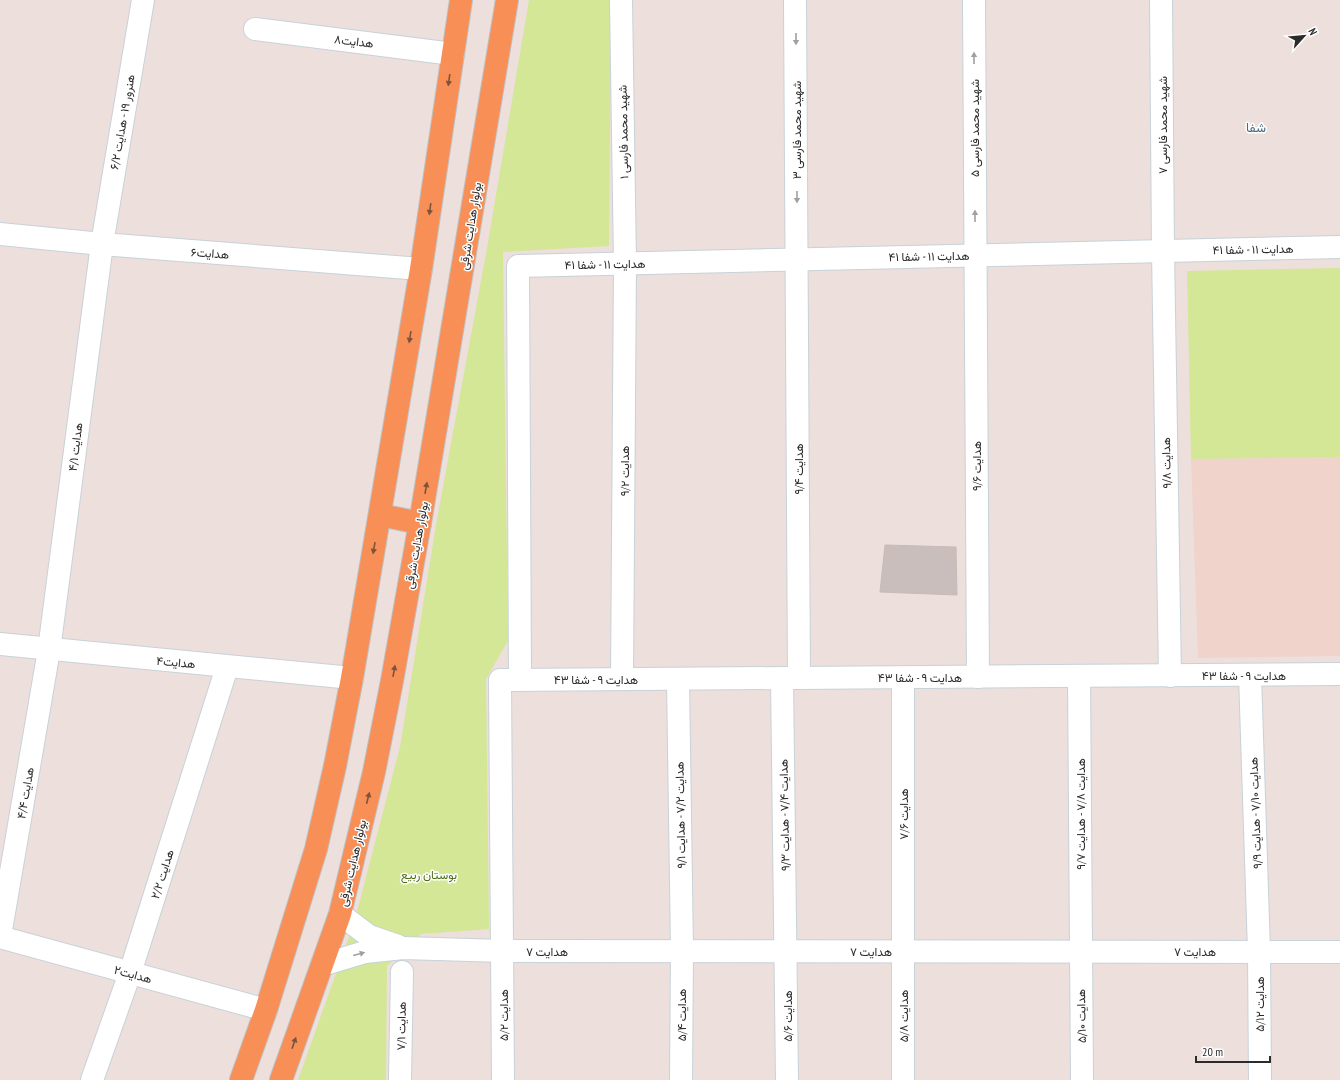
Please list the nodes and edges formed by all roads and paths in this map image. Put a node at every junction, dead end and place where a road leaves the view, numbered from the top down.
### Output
1 (143, 0) edge
2 (461, 0) edge
3 (507, 0) edge
4 (621, 0) edge
5 (795, 0) edge
6 (974, 0) edge
7 (1161, 0) edge
8 (255, 29) dead end
9 (453, 54) junction
10 (0, 234) edge
11 (102, 244) junction
12 (1340, 247) edge
13 (1162, 251) junction
14 (975, 255) junction
15 (797, 259) junction
16 (626, 264) junction
17 (518, 266) joint
18 (421, 269) junction
19 (380, 515) junction
20 (420, 523) junction
21 (0, 644) edge
22 (49, 650) junction
23 (227, 666) junction
24 (1340, 674) edge
25 (1250, 675) junction
26 (1079, 676) junction
27 (1170, 676) junction
28 (978, 677) junction
29 (352, 678) junction
30 (791, 678) junction
31 (903, 678) junction
32 (622, 679) junction
33 (678, 679) junction
34 (510, 680) junction
35 (340, 914) junction
36 (0, 936) edge
37 (403, 948) junction
38 (503, 951) junction
39 (682, 951) junction
40 (786, 951) junction
41 (904, 951) junction
42 (1080, 951) junction
43 (1259, 951) junction
44 (1340, 952) edge
45 (322, 964) junction
46 (402, 972) dead end
47 (130, 973) junction
48 (266, 1010) junction
49 (92, 1080) edge
50 (241, 1080) edge
51 (281, 1080) edge
52 (400, 1080) edge
53 (503, 1080) edge
54 (681, 1080) edge
55 (787, 1080) edge
56 (903, 1080) edge
57 (1082, 1080) edge
58 (1260, 1080) edge

1 - 11 street, هنرور ۱۹ - هدایت ۶/۲
2 - 9 main road
20 -> 3 main road, بولوار هدایت شرقی
4 - 16 street, شهید محمد فارسی ۱
5 -> 15 street, شهید محمد فارسی ۳
14 -> 6 street, شهید محمد فارسی ۵
7 - 13 street, شهید محمد فارسی ۷
8 - 9 street, هدایت۸
9 -> 18 main road
10 - 11 street, هدایت۶
11 - 18 street, هدایت۶
11 - 22 street, هدایت ۴/۱
12 - 13 street, هدایت ۱۱ - شفا ۴۱
13 - 14 street, هدایت ۱۱ - شفا ۴۱
13 - 27 street, هدایت ۹/۸
14 - 15 street, هدایت ۱۱ - شفا ۴۱
14 - 28 street, هدایت ۹/۶
15 - 16 street, هدایت ۱۱ - شفا ۴۱
15 - 30 street, هدایت ۹/۴
16 - 17 street, هدایت ۱۱ - شفا ۴۱
16 - 32 street, هدایت ۹/۲
17 - 34 street, هدایت ۵/۲
18 -> 19 main road
19 - 20 main road
19 -> 29 main road
35 -> 20 main road, بولوار هدایت شرقی
21 - 22 street, هدایت۴
22 - 23 street, هدایت۴
22 - 36 street, هدایت ۴/۴
23 - 29 street, هدایت۴
23 - 47 street, هدایت ۲/۲
24 - 25 street, هدایت ۹ - شفا ۴۳
25 - 27 street, هدایت ۹ - شفا ۴۳
25 - 43 street, هدایت ۷/۱۰ - هدایت ۹/۹
26 - 27 street, هدایت ۹ - شفا ۴۳
26 - 28 street, هدایت ۹ - شفا ۴۳
26 - 42 street, هدایت ۷/۸ - هدایت ۹/۷
28 - 31 street, هدایت ۹ - شفا ۴۳
29 - 48 main road
30 - 31 street, هدایت ۹ - شفا ۴۳
30 - 33 street, هدایت ۹ - شفا ۴۳
30 - 40 street, هدایت ۷/۴ - هدایت ۹/۳
31 - 41 street, هدایت ۷/۶
32 - 33 street, هدایت ۹ - شفا ۴۳
32 - 34 street, هدایت ۹ - شفا ۴۳
33 - 39 street, هدایت ۷/۲ - هدایت ۹/۱
34 - 38 street, هدایت ۵/۲
35 - 37 street, هدایت ۷
35 - 45 main road, بولوار هدایت شرقی
36 - 47 street, هدایت۲
37 - 38 street, هدایت ۷
45 -> 37 street, هدایت ۷
38 - 39 street, هدایت ۷
38 - 53 street, هدایت ۵/۲
39 - 40 street, هدایت ۷
39 - 54 street, هدایت ۵/۴
40 - 41 street, هدایت ۷
40 - 55 street, هدایت ۵/۶
41 - 42 street, هدایت ۷
41 - 56 street, هدایت ۵/۸
42 - 43 street, هدایت ۷
42 - 57 street, هدایت ۵/۱۰
43 - 44 street, هدایت ۷
43 - 58 street, هدایت ۵/۱۲
51 -> 45 main road, بولوار هدایت شرقی
46 - 52 street, هدایت ۷/۱
47 - 48 street, هدایت۲
47 - 49 street, هدایت ۲/۲
48 - 50 main road

